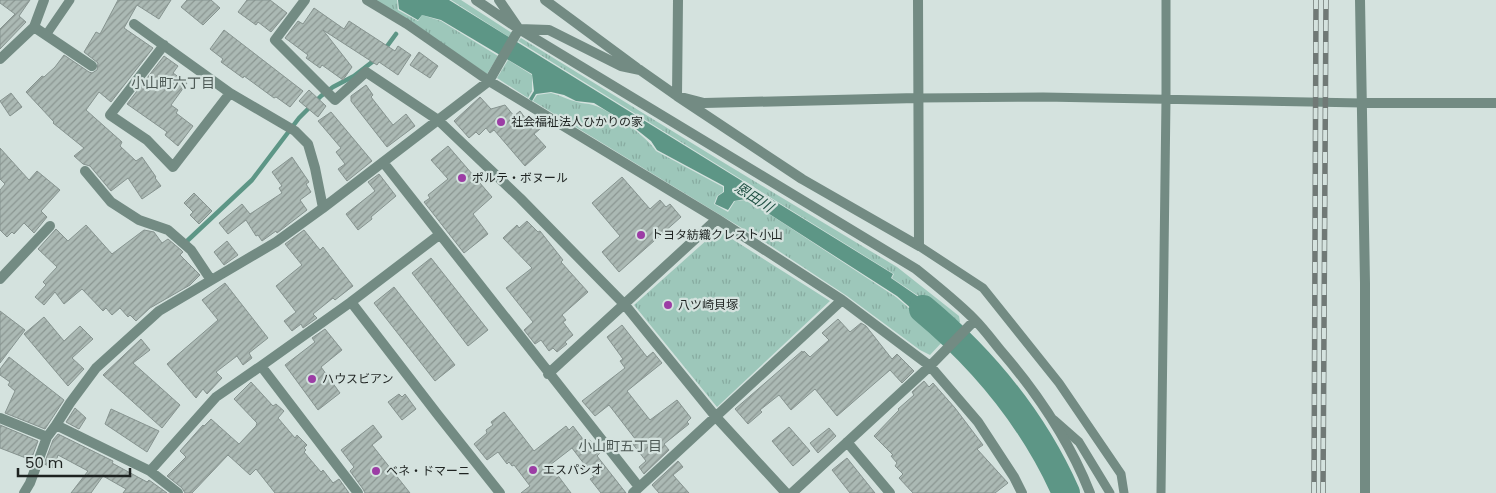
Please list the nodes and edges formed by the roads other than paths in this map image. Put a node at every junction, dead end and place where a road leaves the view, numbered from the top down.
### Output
1 (44, 0) edge
2 (70, 0) edge
3 (305, 0) edge
4 (366, 0) edge
5 (476, 0) edge
6 (499, 0) edge
7 (545, 0) edge
8 (678, 0) edge
9 (918, 0) edge
10 (1166, 0) edge
11 (1360, 0) edge
12 (134, 24) dead end
13 (34, 27) junction
14 (519, 29) junction
15 (46, 35) junction
16 (164, 45) junction
17 (0, 59) edge
18 (92, 66) dead end
19 (640, 70) junction
20 (489, 81) junction
21 (230, 93) junction
22 (677, 96) junction
23 (917, 98) junction
24 (1166, 99) junction
25 (1362, 103) junction
26 (1496, 103) edge
27 (438, 120) junction
28 (383, 162) junction
29 (85, 171) dead end
30 (323, 208) junction
31 (717, 220) junction
32 (50, 226) dead end
33 (439, 235) junction
34 (919, 246) junction
35 (0, 279) edge
36 (211, 280) junction
37 (842, 300) junction
38 (351, 302) junction
39 (625, 305) junction
40 (975, 320) junction
41 (261, 366) junction
42 (930, 366) junction
43 (548, 374) junction
44 (716, 417) junction
45 (0, 418) edge
46 (1054, 420) junction
47 (56, 425) junction
48 (47, 437) junction
49 (847, 442) junction
50 (150, 471) junction
51 (636, 490) edge
52 (24, 493) edge
53 (178, 493) edge
54 (358, 493) edge
55 (500, 493) edge
56 (786, 493) edge
57 (792, 493) edge
58 (890, 493) edge
59 (1022, 493) edge
60 (1090, 493) edge
61 (1110, 493) edge
62 (1124, 493) edge
63 (1161, 493) edge
64 (1365, 493) edge

1 - 13 street
2 - 15 lane
3 - 27 street
4 - 20 street
5 - 14 street
6 - 14 street
7 - 19 street
8 - 22 street
9 - 23 street
10 - 24 lane
11 - 25 street
12 - 16 street
13 - 15 street
13 - 17 street
14 - 19 street
14 - 20 street
14 - 40 street
15 - 18 street
16 - 21 street
16 - 21 street
19 - 22 street
20 - 27 street
20 - 31 street
21 - 30 street
22 - 23 street
22 - 34 street
23 - 24 lane
23 - 34 street
24 - 25 lane
24 - 63 lane
25 - 26 street
25 - 64 street
27 - 28 street
27 - 39 street
28 - 30 street
28 - 33 street
29 - 36 street
30 - 36 street
31 - 37 street
31 - 39 street
32 - 35 street
33 - 38 street
33 - 43 street
34 - 62 lane
36 - 47 street
37 - 42 street
37 - 44 street
38 - 41 street
38 - 55 street
39 - 43 street
39 - 44 street
40 - 42 street
40 - 46 street
41 - 50 street
41 - 54 street
42 - 49 street
42 - 59 street
43 - 51 street
44 - 51 street
44 - 56 street
45 - 48 street
46 - 60 street
46 - 61 lane
47 - 48 street
47 - 50 street
48 - 52 street
49 - 57 street
49 - 58 street
50 - 53 street

